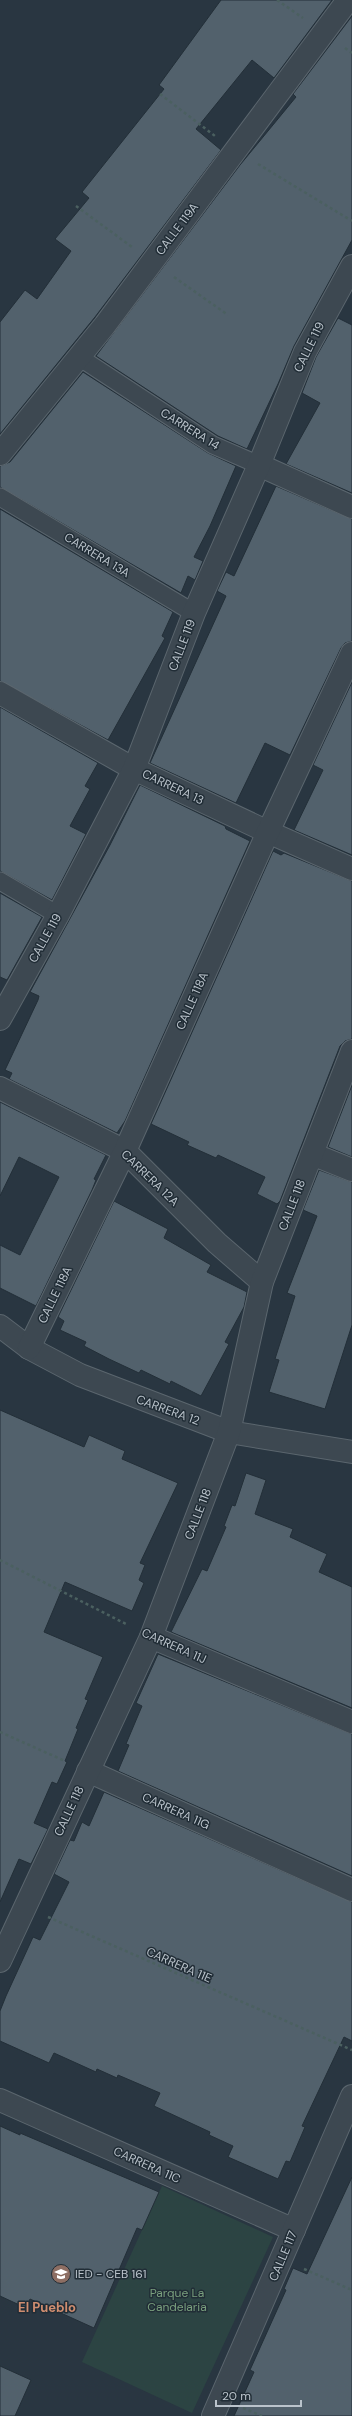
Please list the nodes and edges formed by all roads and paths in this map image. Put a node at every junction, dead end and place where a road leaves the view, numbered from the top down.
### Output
1 (348, 0) edge
2 (352, 266) edge
3 (79, 357) junction
4 (0, 454) edge
5 (259, 465) junction
6 (0, 497) edge
7 (352, 507) edge
8 (194, 613) junction
9 (352, 653) edge
10 (0, 692) edge
11 (134, 769) junction
12 (268, 832) junction
13 (352, 869) edge
14 (0, 881) edge
15 (58, 915) junction
16 (0, 1019) edge
17 (352, 1051) edge
18 (0, 1088) edge
19 (125, 1152) junction
20 (312, 1154) junction
21 (352, 1170) edge
22 (262, 1282) junction
23 (0, 1326) edge
24 (29, 1348) junction
25 (229, 1432) junction
26 (352, 1452) edge
27 (0, 1560) edge
28 (151, 1637) junction
29 (352, 1722) edge
30 (0, 1732) edge
31 (88, 1772) junction
32 (352, 1890) edge
33 (25, 1907) junction
34 (0, 1961) edge
35 (352, 2050) edge
36 (352, 2096) edge
37 (0, 2100) edge
38 (294, 2230) junction
39 (281, 2259) junction
40 (352, 2290) edge
41 (213, 2416) edge

1 - 3 street, CALLE 119A
2 - 5 street, CALLE 119
3 - 4 street, CALLE 119A
3 - 5 lane, CARRERA 14
5 - 7 street, CARRERA 14
5 - 8 street, CALLE 119
6 - 8 lane, CARRERA 13A
8 - 11 street, CALLE 119
9 - 12 street, CALLE 118A
10 - 11 street, CARRERA 13
11 - 12 street, CARRERA 13
11 - 15 street, CALLE 119
12 - 13 street, CARRERA 13
12 - 19 street, CALLE 118A
14 - 15 lane
15 - 16 street, CALLE 119
17 - 20 street, CALLE 118
18 - 19 street, CARRERA 12A
19 - 22 street, CARRERA 12A
19 - 24 street, CALLE 118A
20 - 21 street
20 - 22 street, CALLE 118
22 - 25 street, CALLE 118
23 - 24 street, CARRERA 12
24 - 25 street, CARRERA 12
25 - 26 street, CARRERA 12
25 - 28 street, CALLE 118
27 - 28 path, CARRERA 11J
28 - 29 street, CARRERA 11J
28 - 31 street, CALLE 118
30 - 31 path
31 - 32 street, CARRERA 11G
31 - 33 street, CALLE 118
33 - 34 street, CALLE 118
33 - 35 path, CARRERA 11E
36 - 38 street, CALLE 117
37 - 38 street, CARRERA 11C
38 - 39 street, CALLE 117
39 - 40 path
39 - 41 street, CALLE 117

